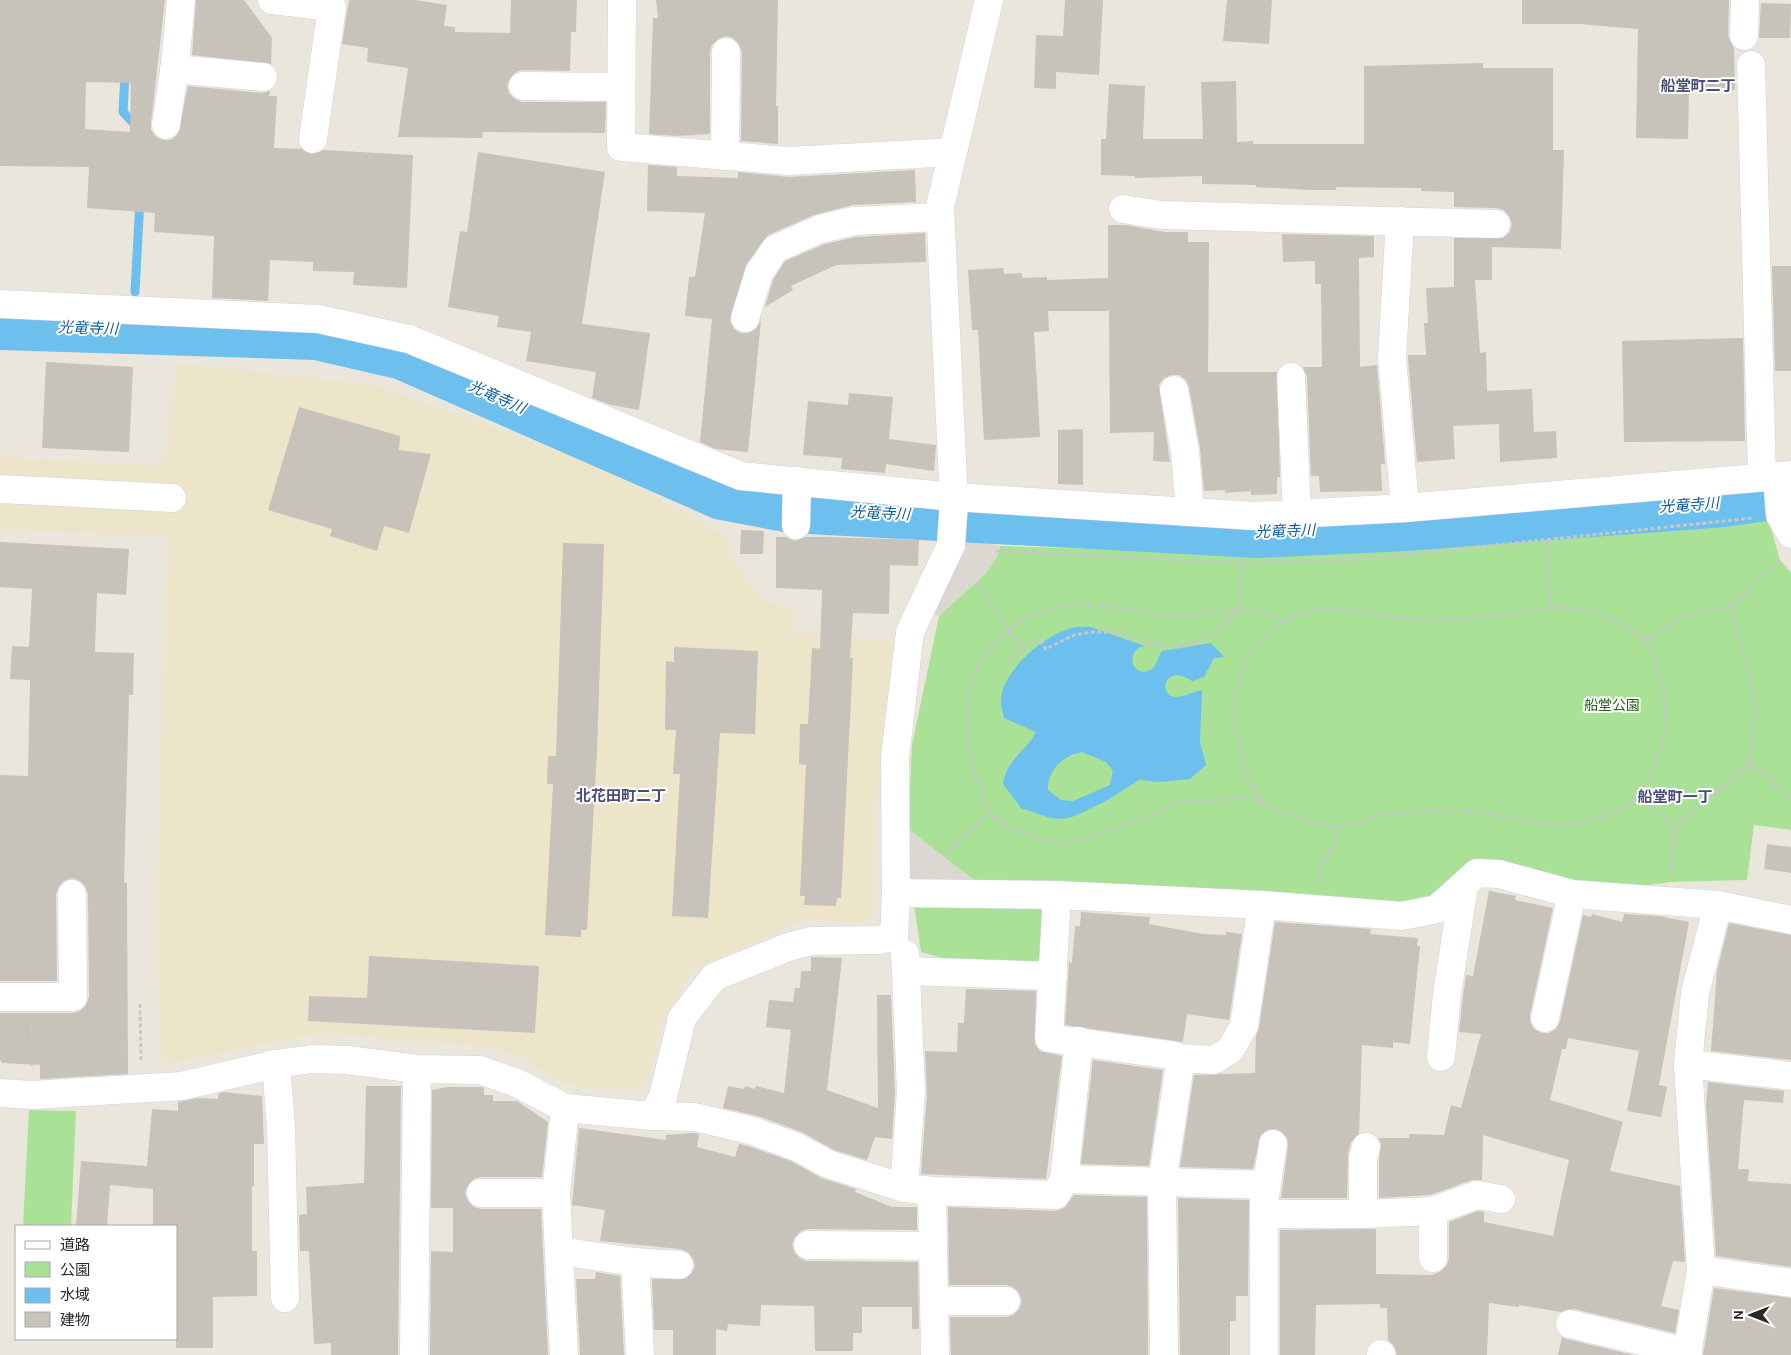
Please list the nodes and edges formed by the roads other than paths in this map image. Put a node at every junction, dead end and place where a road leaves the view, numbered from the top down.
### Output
1 (181, 0) edge
2 (272, 0) edge
3 (622, 0) edge
4 (989, 0) edge
5 (1745, 0) edge
6 (1744, 36) dead end
7 (726, 52) dead end
8 (1751, 65) dead end
9 (174, 69) junction
10 (263, 77) dead end
11 (523, 86) dead end
12 (621, 87) junction
13 (166, 125) dead end
14 (313, 139) dead end
15 (953, 152) junction
16 (725, 156) junction
17 (1123, 209) dead end
18 (940, 217) junction
19 (1400, 222) junction
20 (1496, 224) dead end
21 (0, 304) edge
22 (745, 318) dead end
23 (1291, 377) dead end
24 (1174, 390) dead end
25 (1777, 477) edge
26 (798, 481) junction
27 (0, 490) edge
28 (172, 498) dead end
29 (954, 499) junction
30 (1406, 508) junction
31 (1190, 512) junction
32 (1297, 514) junction
33 (796, 524) dead end
34 (1784, 529) edge
35 (1464, 886) junction
36 (896, 893) junction
37 (72, 894) dead end
38 (1572, 894) junction
39 (1057, 895) junction
40 (1262, 905) junction
41 (1718, 905) junction
42 (1791, 920) edge
43 (894, 937) junction
44 (906, 971) junction
45 (1053, 976) junction
46 (0, 997) edge
47 (1545, 1018) dead end
48 (1079, 1041) junction
49 (1441, 1057) dead end
50 (1181, 1058) junction
51 (276, 1064) junction
52 (1688, 1064) junction
53 (417, 1069) junction
54 (1791, 1076) edge
55 (0, 1093) edge
56 (565, 1108) junction
57 (652, 1116) junction
58 (1273, 1144) dead end
59 (1366, 1147) dead end
60 (1064, 1179) junction
61 (1162, 1182) junction
62 (1266, 1185) junction
63 (904, 1188) junction
64 (932, 1191) junction
65 (481, 1193) dead end
66 (556, 1193) junction
67 (1501, 1199) dead end
68 (1433, 1211) junction
69 (1264, 1214) junction
70 (1363, 1214) junction
71 (808, 1245) dead end
72 (932, 1246) junction
73 (559, 1251) junction
74 (1433, 1258) dead end
75 (635, 1262) junction
76 (679, 1265) dead end
77 (1701, 1270) junction
78 (1791, 1283) edge
79 (285, 1298) dead end
80 (934, 1301) junction
81 (1006, 1301) dead end
82 (1570, 1324) dead end
83 (1687, 1354) edge
84 (414, 1355) edge
85 (564, 1355) edge
86 (640, 1355) edge
87 (935, 1355) edge
88 (1164, 1355) edge
89 (1264, 1355) edge

1 - 9 street
2 - 14 street
3 - 12 street
4 - 15 street
5 - 6 street
7 - 16 street
8 - 25 street
9 - 10 street
9 - 13 street
11 - 12 street
12 - 16 street
15 - 16 street
15 - 18 street
17 - 19 street
18 - 22 street
18 - 29 street
19 - 20 street
19 - 30 street
21 - 26 street
23 - 32 street
24 - 31 street
25 - 30 street
25 - 34 street
26 - 29 street
26 - 33 street
27 - 28 street
29 - 31 street
29 - 36 street
30 - 32 street
31 - 32 street
35 - 38 street
35 - 40 street
35 - 49 street
36 - 39 street
36 - 43 street
37 - 46 street
38 - 41 street
38 - 47 street
39 - 40 street
39 - 45 street
40 - 50 street
41 - 42 street
41 - 52 street
43 - 44 street
43 - 57 street
44 - 45 street
44 - 63 street
45 - 48 street
48 - 50 street
48 - 60 street
50 - 61 street
51 - 53 street
51 - 55 street
51 - 79 street
52 - 54 street
52 - 77 street
53 - 56 street
53 - 84 street
56 - 57 street
56 - 66 street
57 - 63 street
58 - 62 street
59 - 70 street
60 - 61 street
60 - 64 street
61 - 62 street
61 - 88 street
62 - 69 street
63 - 64 street
64 - 72 street
65 - 66 street
66 - 73 street
67 - 68 street
68 - 70 street
68 - 74 street
69 - 70 street
69 - 89 street
71 - 72 street
72 - 80 street
73 - 75 street
73 - 85 street
75 - 76 street
75 - 86 street
77 - 78 street
77 - 83 street
80 - 81 street
80 - 87 street
82 - 83 street

